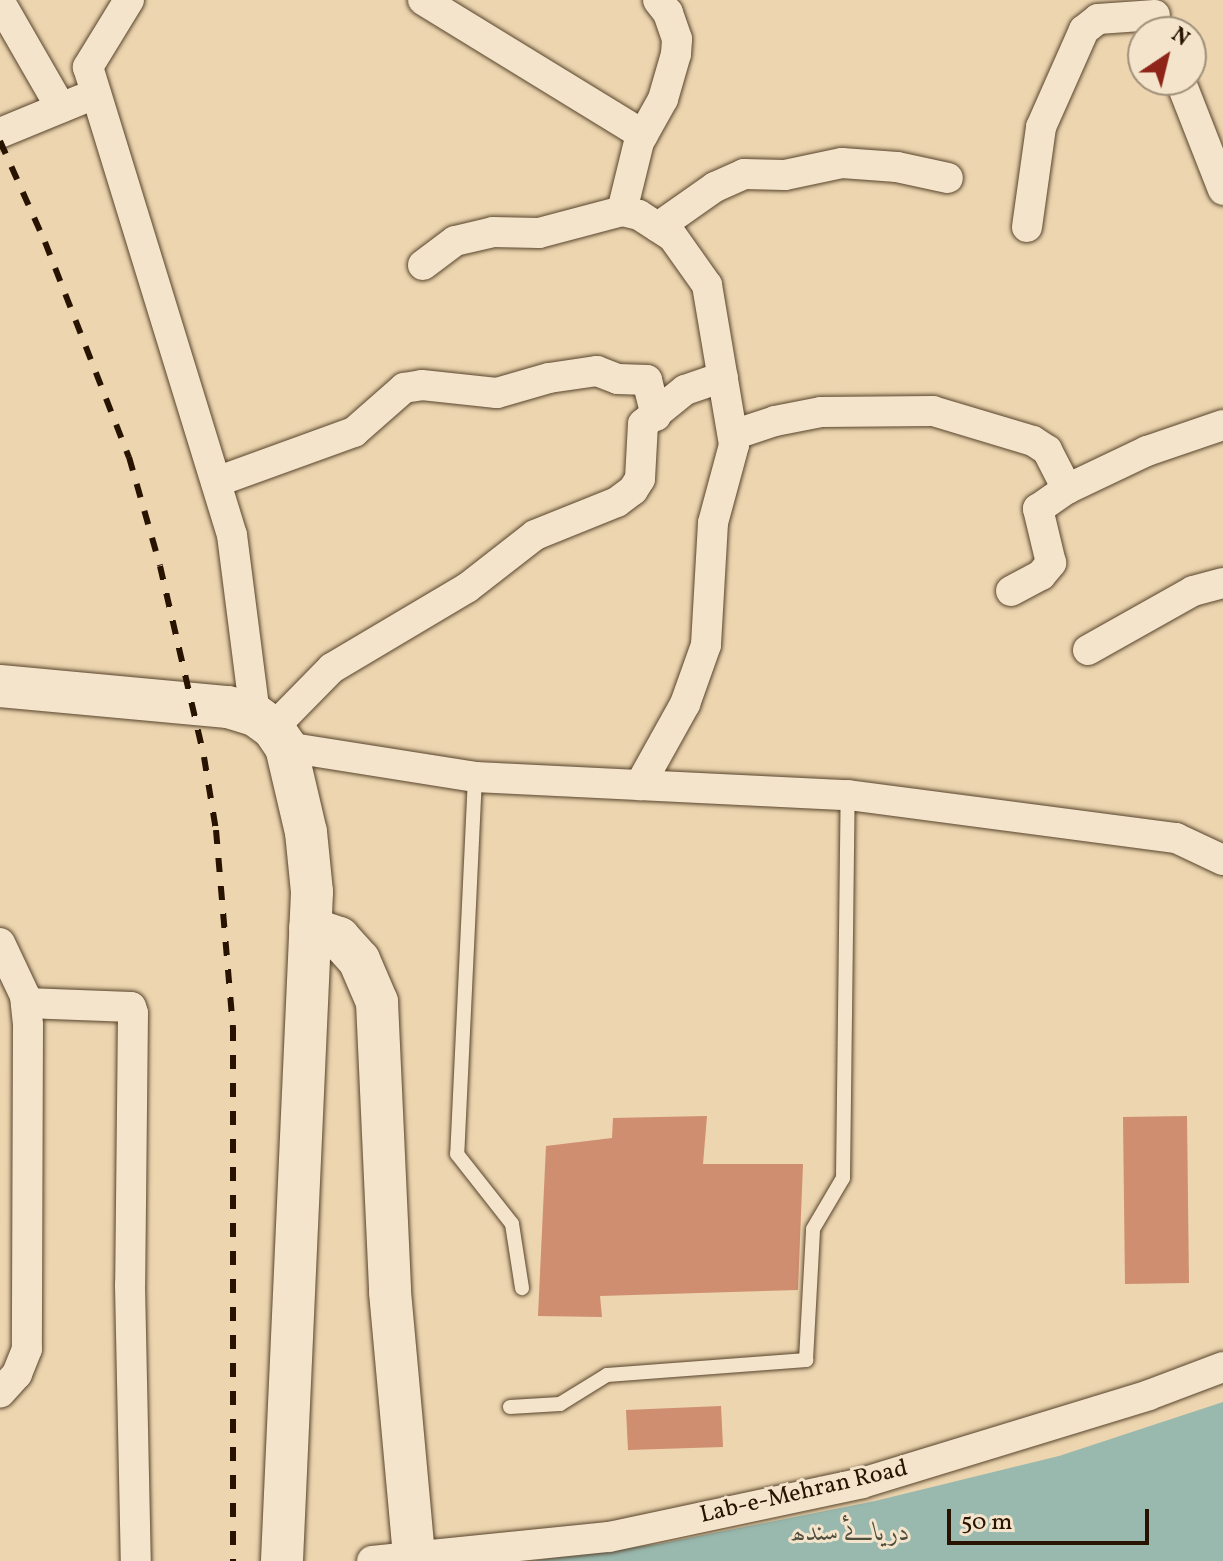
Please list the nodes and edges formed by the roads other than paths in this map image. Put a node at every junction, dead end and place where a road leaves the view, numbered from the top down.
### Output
1 (129, 0) edge
2 (423, 0) edge
3 (658, 0) edge
4 (0, 2) edge
5 (1127, 17) edge
6 (96, 94) junction
7 (1186, 96) edge
8 (61, 108) junction
9 (0, 133) edge
10 (643, 135) junction
11 (948, 178) dead end
12 (1223, 190) edge
13 (622, 211) junction
14 (658, 227) junction
15 (1027, 227) dead end
16 (423, 265) dead end
17 (723, 377) junction
18 (656, 416) junction
19 (1223, 425) edge
20 (733, 435) junction
21 (216, 482) junction
22 (1067, 489) junction
23 (1223, 583) edge
24 (1011, 591) dead end
25 (1088, 650) dead end
26 (0, 686) edge
27 (271, 730) junction
28 (475, 777) junction
29 (640, 785) junction
30 (848, 795) junction
31 (1223, 860) edge
32 (310, 928) junction
33 (0, 943) edge
34 (26, 1003) junction
35 (522, 1288) dead end
36 (1223, 1367) edge
37 (0, 1393) edge
38 (510, 1407) dead end
39 (282, 1542) edge
40 (414, 1557) junction
41 (136, 1561) edge
42 (372, 1561) edge

1 - 6 street
2 - 10 street
3 - 10 street
4 - 8 street
5 - 15 street
6 - 8 street
6 - 21 street
7 - 12 street
8 - 9 street
10 - 13 street
11 - 14 street
13 - 14 street
13 - 16 street
14 - 17 street
17 - 18 street
17 - 20 street
18 - 21 street
18 - 27 street
19 - 22 street
20 - 22 street
20 - 29 street
21 - 27 street
22 - 24 street
23 - 25 street
26 - 27 main road
27 - 28 street
27 - 32 main road
28 - 29 street
28 - 35 lane
29 - 30 street
30 - 31 street
30 - 38 lane
32 - 39 main road
32 - 40 main road
33 - 34 street
34 - 37 street
34 - 41 street
36 - 40 street, Lab-e-Mehran Road
40 - 42 street, Lab-e-Mehran Road

